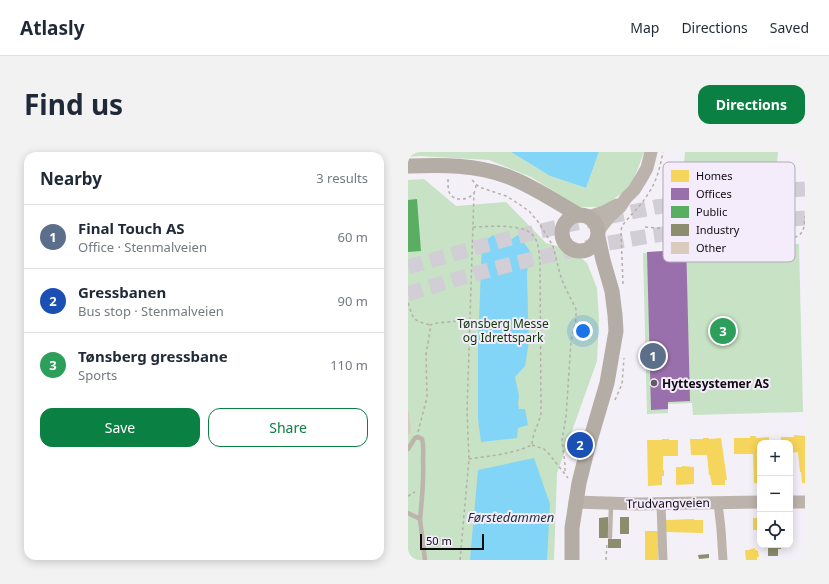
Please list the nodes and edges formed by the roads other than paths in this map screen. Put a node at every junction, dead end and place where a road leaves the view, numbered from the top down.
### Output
1 (651, 152) edge
2 (408, 166) edge
3 (545, 196) junction
4 (626, 198) junction
5 (583, 216) junction
6 (563, 227) junction
7 (598, 234) junction
8 (581, 251) junction
9 (613, 346) junction
10 (408, 449) edge
11 (575, 502) junction
12 (757, 502) edge
13 (793, 502) edge
14 (805, 502) edge
15 (718, 503) junction
16 (611, 504) junction
17 (661, 504) junction
18 (408, 513) edge
19 (420, 519) junction
20 (610, 537) road end
21 (425, 560) edge
22 (572, 560) edge
23 (663, 560) edge
24 (723, 560) edge

1 - 4 main road
2 - 3 main road
3 - 5 main road
3 - 6 main road
4 - 5 main road
4 - 7 main road
5 - 6 main road
5 - 7 main road
6 - 8 main road
7 - 8 main road
7 - 9 main road
8 - 9 main road
9 - 11 main road
10 - 19 lane
11 - 16 main road, Trudvangveien
11 - 22 main road
12 - 15 main road, Trudvangveien
13 - 14 main road
15 - 17 main road, Trudvangveien
15 - 24 street
16 - 17 main road, Trudvangveien
16 - 20 lane
17 - 23 street
18 - 19 lane
19 - 21 lane

